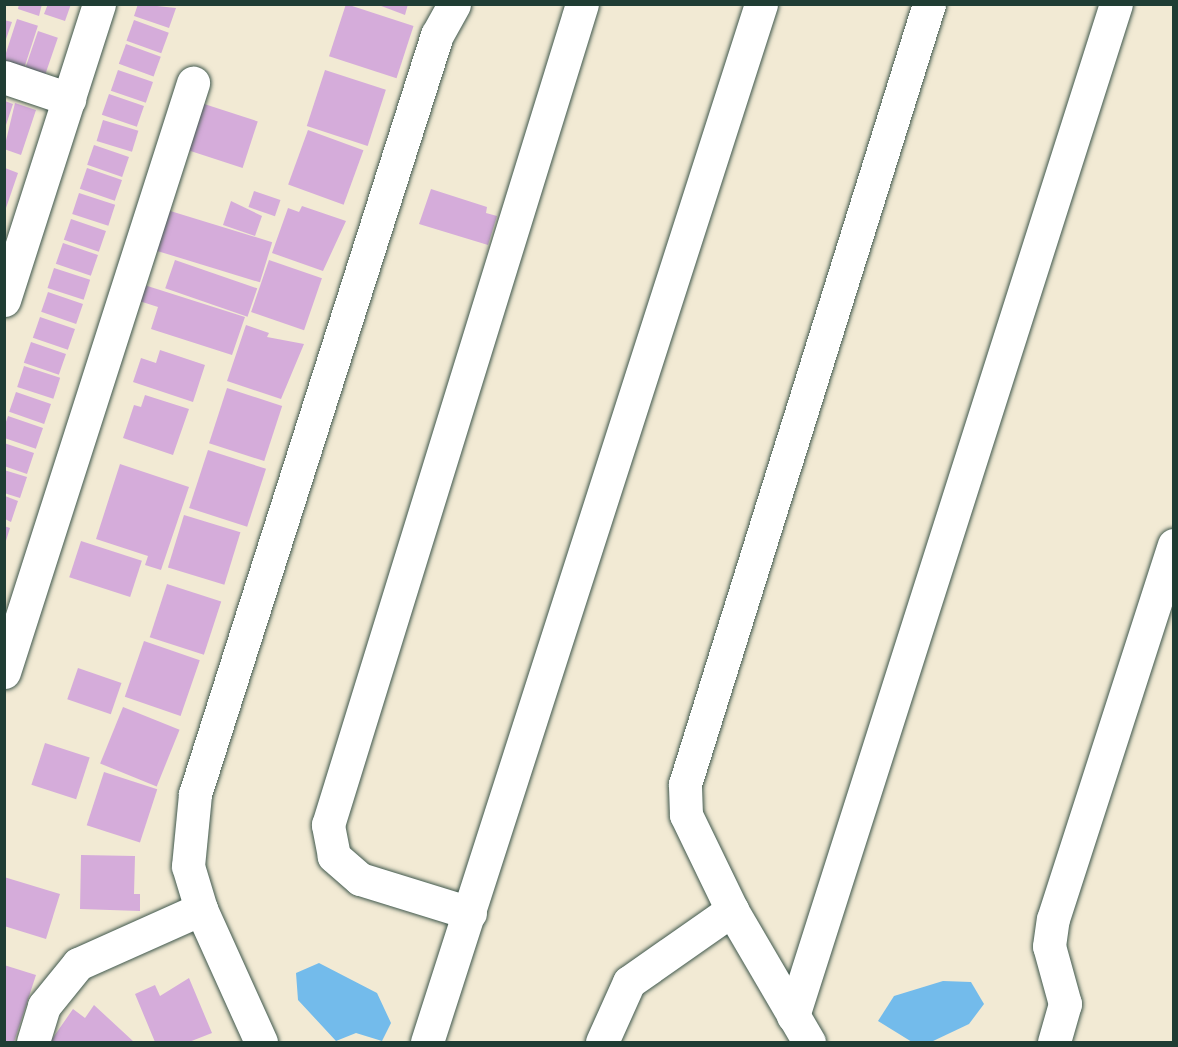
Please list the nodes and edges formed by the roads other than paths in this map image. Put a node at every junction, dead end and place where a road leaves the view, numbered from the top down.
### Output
1 (99, 4) edge
2 (454, 4) edge
3 (582, 4) edge
4 (761, 4) edge
5 (929, 4) edge
6 (1116, 4) edge
7 (4, 77) edge
8 (193, 83) dead end
9 (69, 99) junction
10 (16, 225) edge
11 (4, 300) edge
12 (1173, 545) edge
13 (4, 672) edge
14 (201, 909) junction
15 (732, 910) junction
16 (470, 913) junction
17 (801, 1029) edge
18 (33, 1042) edge
19 (261, 1042) edge
20 (427, 1042) edge
21 (602, 1042) edge
22 (1054, 1042) edge

1 - 9 street
2 - 14 street
3 - 16 street
4 - 16 street
5 - 15 street
6 - 17 street
7 - 9 street
8 - 13 street
9 - 10 street
10 - 11 street
12 - 22 street
14 - 18 street
14 - 19 street
15 - 17 street
15 - 21 street
16 - 20 street

